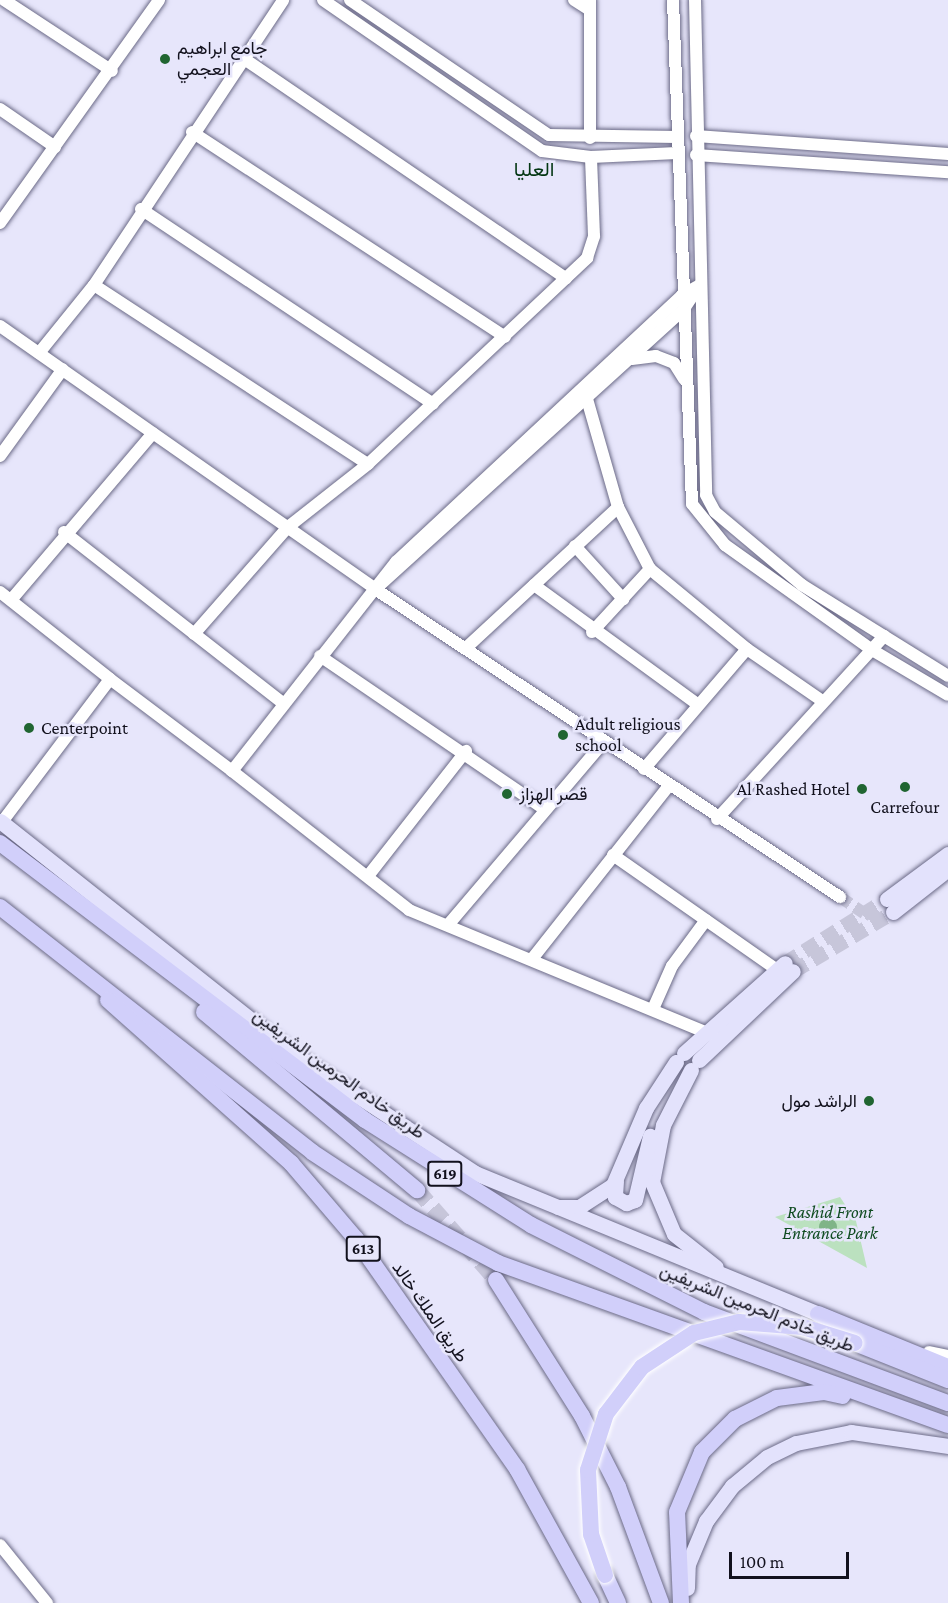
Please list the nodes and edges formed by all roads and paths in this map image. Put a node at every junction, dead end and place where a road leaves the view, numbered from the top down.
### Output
1 (4, 0) edge
2 (159, 0) edge
3 (283, 0) edge
4 (323, 0) edge
5 (350, 0) edge
6 (574, 0) edge
7 (673, 0) edge
8 (695, 0) edge
9 (590, 5) edge
10 (243, 58) junction
11 (112, 71) junction
12 (0, 109) edge
13 (192, 132) junction
14 (696, 136) junction
15 (677, 137) junction
16 (590, 138) junction
17 (55, 147) junction
18 (677, 153) junction
19 (948, 154) edge
20 (696, 155) junction
21 (591, 157) junction
22 (948, 172) edge
23 (141, 209) junction
24 (2, 217) edge
25 (566, 278) junction
26 (94, 285) junction
27 (700, 285) junction
28 (682, 295) junction
29 (683, 310) junction
30 (0, 326) edge
31 (505, 337) junction
32 (39, 353) junction
33 (626, 362) junction
34 (63, 369) junction
35 (685, 384) junction
36 (586, 399) junction
37 (433, 404) junction
38 (153, 433) junction
39 (0, 456) edge
40 (368, 464) junction
41 (618, 507) junction
42 (288, 527) junction
43 (64, 532) junction
44 (575, 546) junction
45 (650, 569) junction
46 (534, 585) junction
47 (375, 589) junction
48 (0, 592) edge
49 (623, 599) junction
50 (11, 600) junction
51 (592, 632) junction
52 (195, 634) junction
53 (884, 636) junction
54 (467, 647) junction
55 (747, 649) junction
56 (872, 650) junction
57 (320, 656) junction
58 (948, 676) edge
59 (110, 679) junction
60 (948, 695) edge
61 (821, 700) junction
62 (696, 702) junction
63 (283, 703) junction
64 (604, 742) junction
65 (466, 751) junction
66 (644, 769) junction
67 (232, 771) junction
68 (668, 787) junction
69 (543, 808) junction
70 (717, 819) junction
71 (1, 822) edge
72 (0, 843) edge
73 (948, 854) edge
74 (613, 855) junction
75 (948, 869) edge
76 (368, 876) junction
77 (840, 897) tunnel mouth
78 (0, 907) edge
79 (706, 920) junction
80 (448, 925) junction
81 (125, 941) junction
82 (61, 956) junction
83 (532, 959) junction
84 (785, 968) joint
85 (653, 1010) junction
86 (713, 1035) junction
87 (671, 1106) junction
88 (616, 1181) junction
89 (417, 1190) tunnel mouth
90 (546, 1206) junction
91 (734, 1279) junction
92 (496, 1280) tunnel mouth
93 (818, 1314) junction
94 (948, 1358) edge
95 (948, 1367) edge
96 (948, 1380) edge
97 (948, 1403) edge
98 (927, 1417) junction
99 (948, 1425) edge
100 (948, 1446) edge
101 (0, 1545) edge
102 (47, 1603) edge
103 (591, 1603) edge
104 (618, 1603) edge
105 (661, 1603) edge
106 (684, 1603) edge

1 - 11 street
2 - 11 street
3 - 10 street
4 - 21 street
5 - 16 street
6 - 9 street
7 - 15 street
8 - 14 street
9 - 16 street
10 - 13 street
10 - 25 street
11 - 17 street
12 - 17 street
13 - 23 street
13 - 31 street
14 - 19 street
14 - 20 street
15 - 16 street
15 - 18 street
17 - 24 street
18 - 21 street
18 - 28 street
20 - 22 street
20 - 27 street
21 - 25 street
23 - 26 street
23 - 37 street
25 - 31 street
26 - 32 street
26 - 40 street
27 - 28 street
27 - 29 street
27 - 53 street
28 - 29 street
28 - 47 street
29 - 33 street
29 - 35 street
30 - 32 street
31 - 37 street
32 - 34 street
33 - 35 street
33 - 36 street
34 - 38 street
34 - 39 street
35 - 56 street
36 - 41 street
36 - 47 street
37 - 40 street
38 - 42 street
38 - 43 street
40 - 42 street
41 - 44 street
41 - 45 street
42 - 47 street
42 - 52 street
43 - 50 street
43 - 52 street
44 - 46 street
44 - 49 street
45 - 49 street
45 - 55 street
46 - 51 street
46 - 54 street
47 - 54 street
47 - 57 street
48 - 50 street
49 - 51 street
50 - 59 street
51 - 62 street
52 - 63 street
53 - 56 street
53 - 58 street
54 - 64 street
55 - 61 street
55 - 62 street
56 - 60 street
56 - 61 street
57 - 63 street
57 - 65 street
59 - 67 street
59 - 71 street
61 - 70 street
62 - 66 street
63 - 67 street
64 - 66 street
64 - 69 street
65 - 69 street
65 - 76 street
66 - 68 street
67 - 76 street
68 - 70 street
68 - 74 street
69 - 80 street
70 - 77 street
71 - 90 main road
72 - 81 highway, طريق خادم الحرمين الشريفين / 619
73 - 75 main road
74 - 79 street
74 - 83 street
76 - 80 street
78 - 82 highway
79 - 84 street
79 - 85 street
80 - 83 street
81 - 89 highway
81 - 97 highway, طريق خادم الحرمين الشريفين / 619
82 - 98 highway
82 - 103 highway, طريق الملك خالد / 613
83 - 85 street
84 - 86 main road
85 - 86 street
86 - 87 main road
86 - 88 main road
87 - 88 main road
87 - 91 main road
88 - 90 main road
90 - 91 main road
91 - 93 main road
92 - 105 highway
93 - 94 main road
93 - 95 highway
96 - 104 highway, bridge
98 - 99 highway
98 - 106 highway
100 - 106 main road
101 - 102 street

